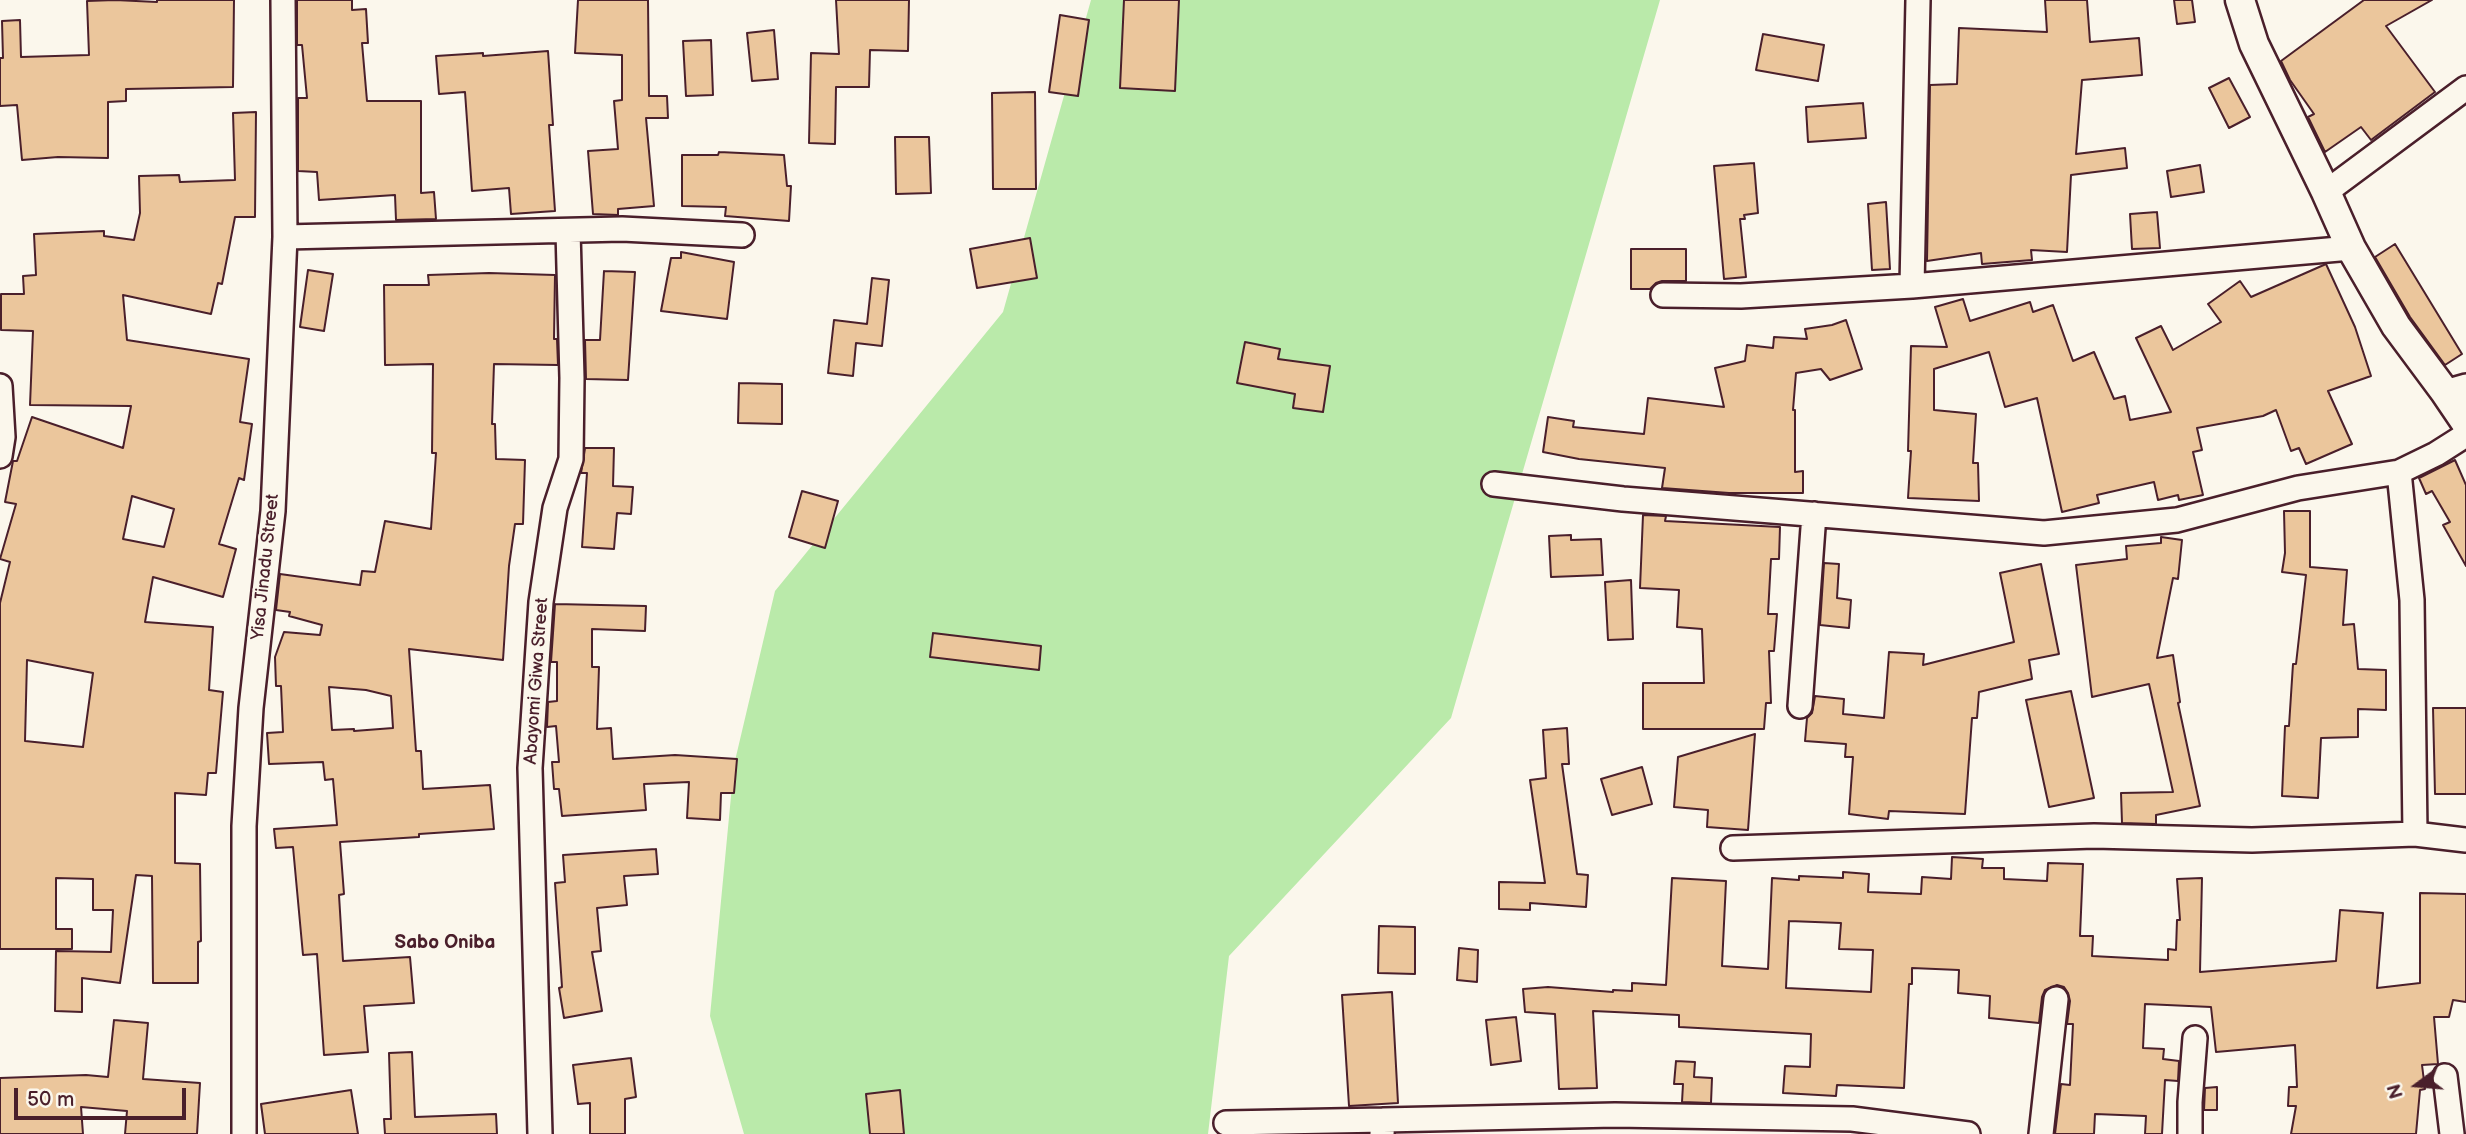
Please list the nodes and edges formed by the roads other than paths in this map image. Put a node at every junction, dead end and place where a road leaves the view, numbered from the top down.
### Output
1 (283, 0) edge
2 (1918, 0) edge
3 (2240, 0) edge
4 (2466, 88) edge
5 (2326, 192) junction
6 (568, 230) junction
7 (742, 235) dead end
8 (285, 237) junction
9 (2351, 247) junction
10 (1912, 286) junction
11 (1663, 295) dead end
12 (0, 386) edge
13 (2456, 389) edge
14 (2466, 423) edge
15 (2466, 435) edge
16 (0, 456) edge
17 (2399, 472) junction
18 (1494, 484) dead end
19 (1814, 514) junction
20 (1800, 706) dead end
21 (2415, 834) junction
22 (2466, 839) edge
23 (1733, 848) dead end
24 (2056, 999) dead end
25 (2195, 1038) dead end
26 (2445, 1076) dead end
27 (1226, 1123) dead end
28 (1792, 1125) edge
29 (1383, 1127) edge
30 (244, 1134) edge
31 (540, 1134) edge
32 (1968, 1134) edge
33 (2040, 1134) edge
34 (2190, 1134) edge
35 (2452, 1134) edge

1 - 8 street, Yisa Jinadu Street
2 - 10 street
3 - 5 street
4 - 5 street
5 - 9 street
6 - 7 street
6 - 8 street
6 - 31 street, Abayomi Giwa Street
8 - 30 street, Yisa Jinadu Street
9 - 10 street
9 - 13 street
10 - 11 street
12 - 16 street
13 - 14 street
15 - 17 street
17 - 19 street
17 - 21 street
18 - 19 street
19 - 20 street
21 - 22 street
21 - 23 street
24 - 33 street
25 - 34 street
26 - 35 street
27 - 29 street
28 - 29 street
28 - 32 street

